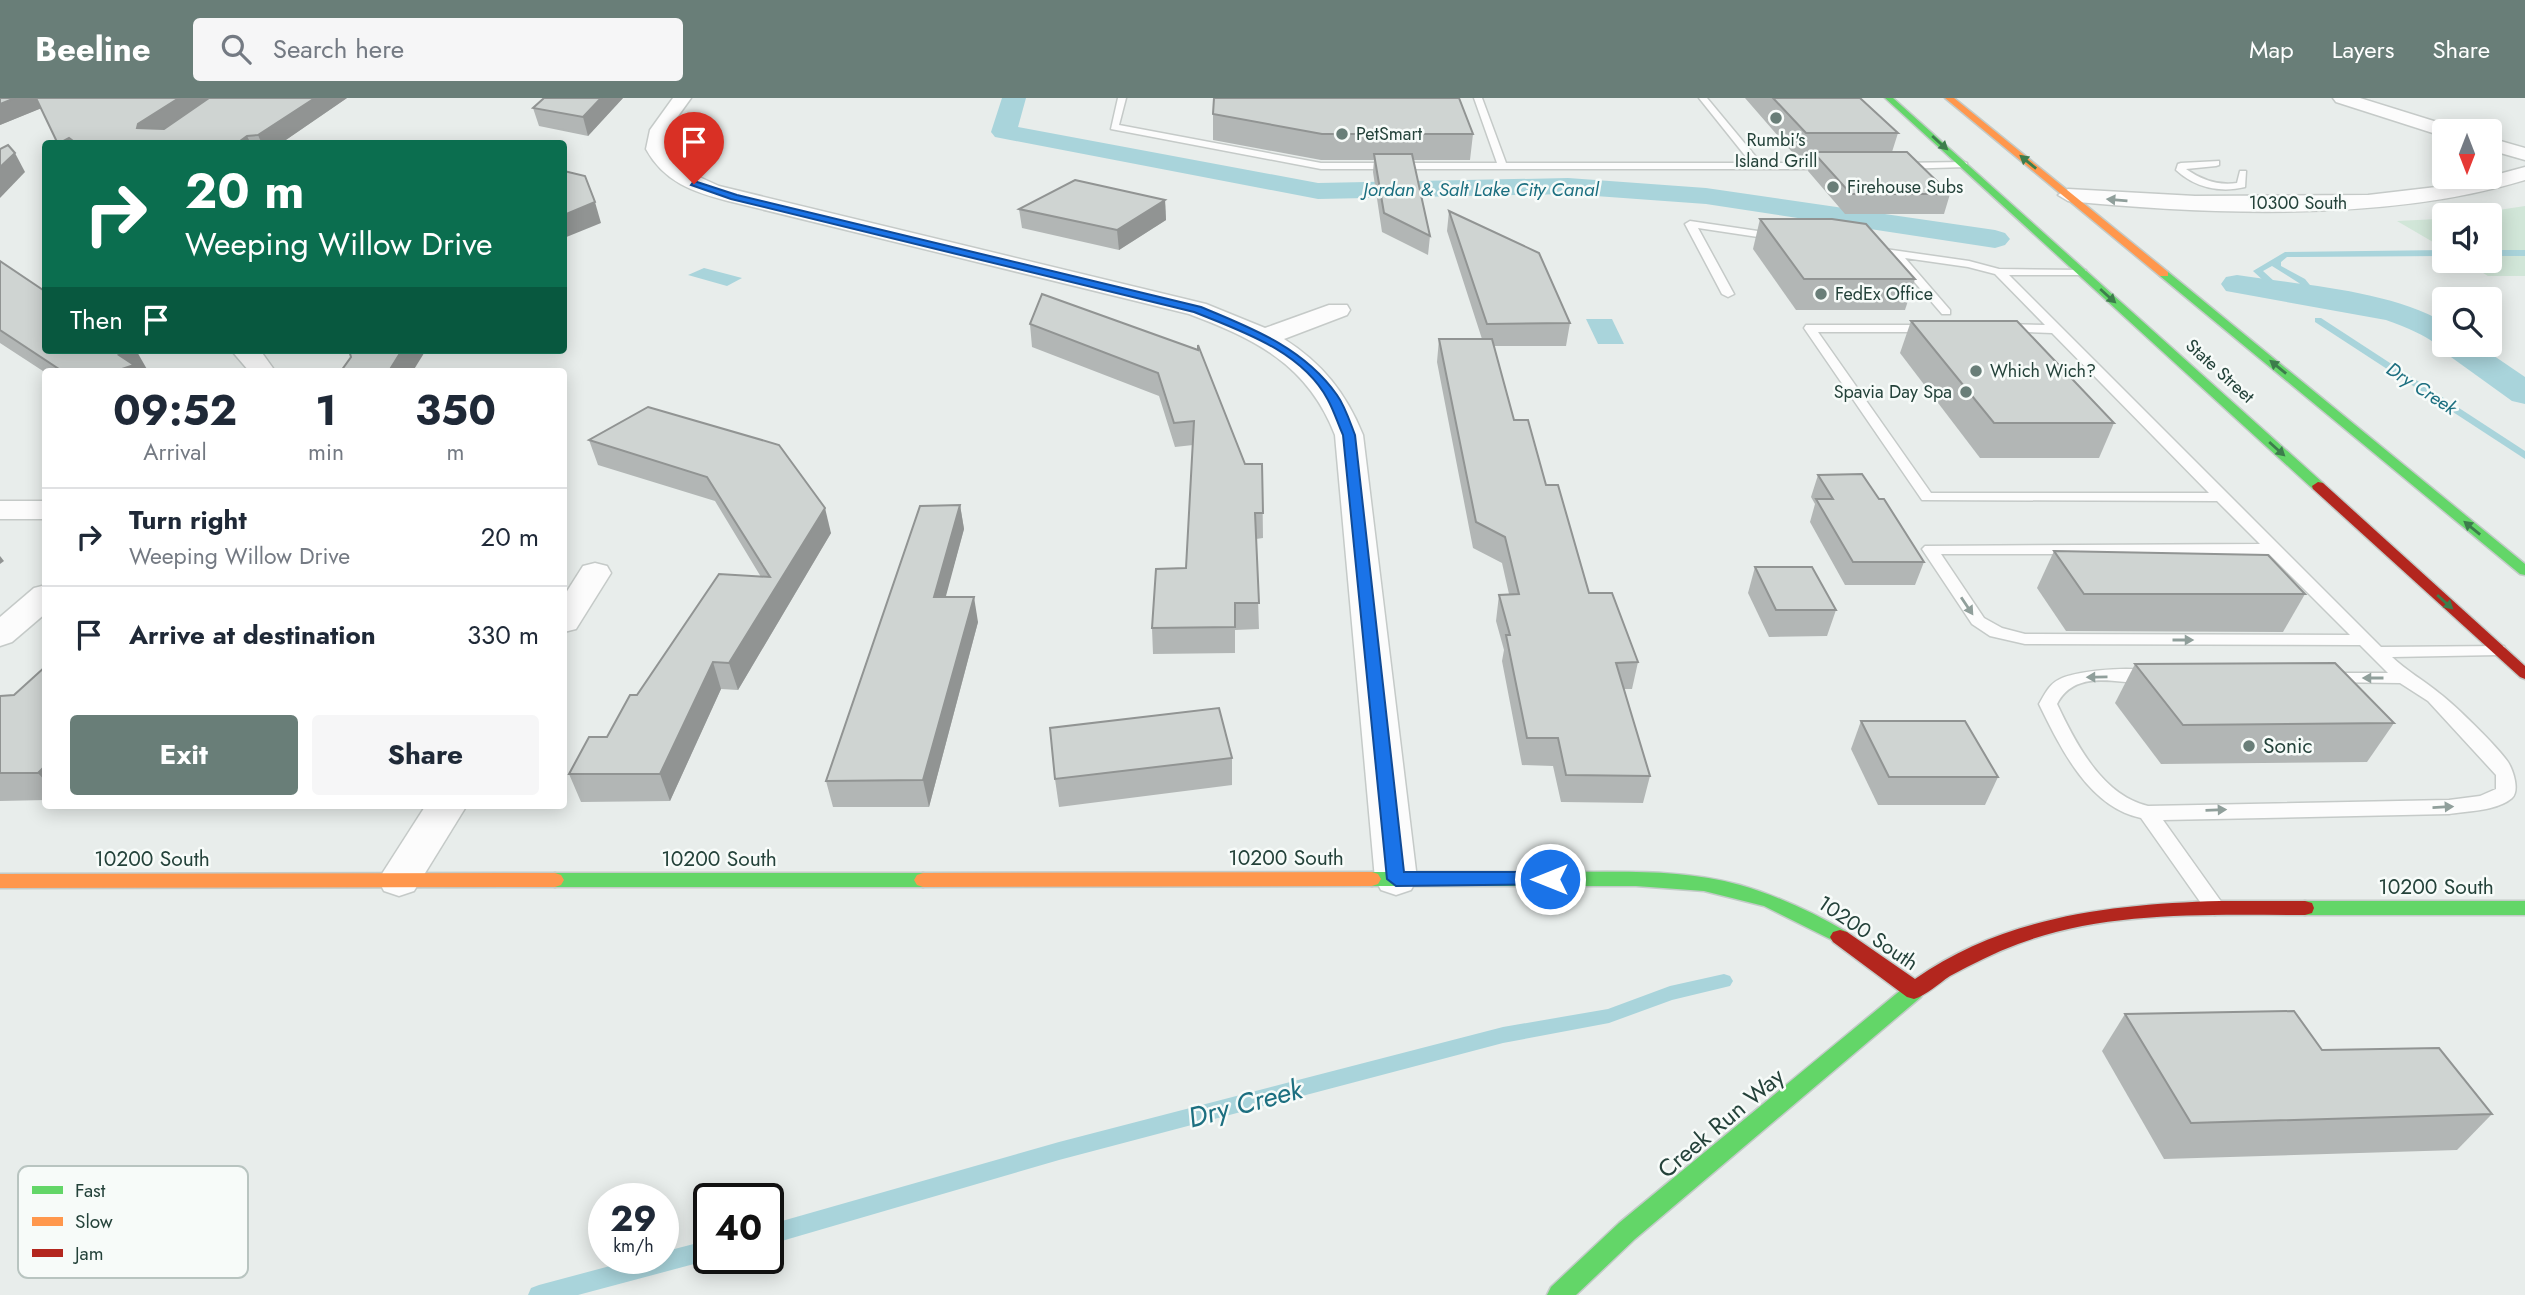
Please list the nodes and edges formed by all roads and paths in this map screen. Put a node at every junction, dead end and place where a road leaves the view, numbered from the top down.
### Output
1 (682, 98) edge
2 (1122, 98) edge
3 (1478, 98) edge
4 (1703, 98) edge
5 (1889, 98) edge
6 (1949, 98) edge
7 (2342, 98) edge
8 (2432, 127) edge
9 (2502, 147) edge
10 (2525, 154) edge
11 (2216, 163) dead end
12 (1502, 165) junction
13 (1964, 165) junction
14 (1758, 166) junction
15 (1839, 166) edge
16 (1891, 166) edge
17 (2243, 173) dead end
18 (2525, 173) edge
19 (2068, 195) junction
20 (2432, 213) edge
21 (2100, 220) junction
22 (1786, 238) edge
23 (1855, 248) edge
24 (1896, 254) junction
25 (1999, 272) junction
26 (2082, 272) junction
27 (1728, 294) dead end
28 (1338, 310) dead end
29 (1946, 312) dead end
30 (1946, 328) edge
31 (1986, 328) edge
32 (2054, 328) junction
33 (1265, 337) junction
34 (249, 354) edge
35 (261, 368) edge
36 (2221, 497) junction
37 (0, 510) edge
38 (42, 510) edge
39 (2273, 549) junction
40 (2525, 571) edge
41 (595, 573) dead end
42 (42, 598) edge
43 (567, 617) edge
44 (0, 635) edge
45 (2371, 646) junction
46 (2498, 650) junction
47 (2525, 674) edge
48 (2171, 677) edge
49 (2308, 678) edge
50 (2404, 678) junction
51 (444, 809) edge
52 (2148, 813) junction
53 (1396, 879) junction
54 (399, 880) junction
55 (0, 881) edge
56 (2215, 907) junction
57 (2525, 908) edge
58 (1916, 990) junction
59 (1559, 1295) edge

1 - 33 street
2 - 12 lane
3 - 12 lane
4 - 14 lane
5 -> 13 main road, State Street
19 -> 6 main road, State Street
7 - 8 street
9 - 10 street
11 - 17 lane
12 - 14 lane
13 - 16 lane
13 - 26 main road, State Street
14 - 15 lane
18 -> 19 street, 10300 South
19 - 21 main road, State Street
20 - 21 street, 10300 South
40 -> 21 main road, State Street
22 - 27 lane
23 - 24 lane
24 - 25 lane
24 - 29 lane
25 - 26 lane
25 - 32 lane
26 -> 46 main road, State Street
28 - 33 street
30 - 36 lane
31 - 32 lane
32 - 36 lane
33 - 53 street
34 - 35 street
36 - 39 lane
37 - 38 street
39 - 45 lane
39 -> 45 lane
41 - 43 street
42 - 44 street
45 - 46 lane
45 - 50 lane
46 - 47 main road, State Street
48 -> 52 lane
50 -> 49 lane
52 -> 50 lane
51 - 54 street
52 - 56 lane
53 - 54 main road, 10200 South
53 - 58 main road, 10200 South
54 - 55 main road, 10200 South
56 - 57 main road, 10200 South
56 - 58 main road, 10200 South
58 - 59 main road, Creek Run Way

